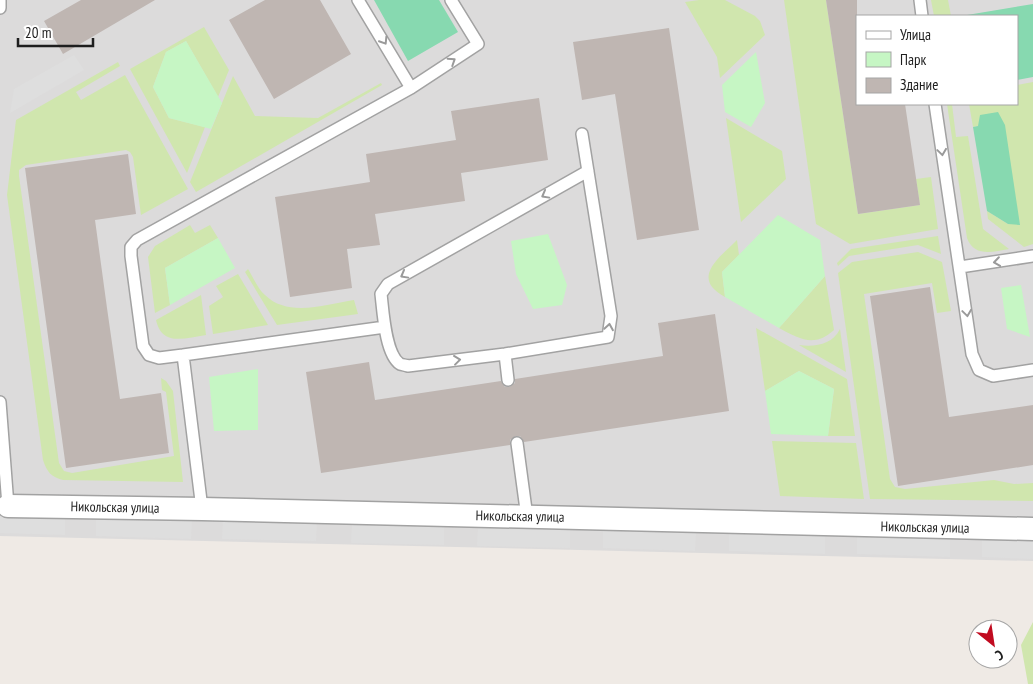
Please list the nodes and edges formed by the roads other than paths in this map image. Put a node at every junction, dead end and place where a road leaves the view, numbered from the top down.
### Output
1 (0, 0) edge
2 (358, 0) edge
3 (451, 0) edge
4 (920, 0) edge
5 (0, 8) edge
6 (922, 15) edge
7 (411, 88) junction
8 (935, 105) edge
9 (582, 134) dead end
10 (588, 171) junction
11 (1033, 256) edge
12 (960, 267) junction
13 (385, 326) junction
14 (505, 354) junction
15 (183, 355) junction
16 (1033, 370) edge
17 (508, 380) dead end
18 (0, 402) edge
19 (517, 443) dead end
20 (8, 506) joint
21 (202, 509) junction
22 (527, 517) junction
23 (1033, 529) edge

1 - 5 lane
2 -> 7 lane
7 -> 3 lane
4 - 6 lane
7 - 15 lane
8 -> 12 lane
9 - 10 lane
10 -> 13 lane
14 -> 10 lane
11 -> 12 lane
12 -> 16 lane
13 -> 14 lane
13 - 15 lane
14 - 17 lane
15 - 21 lane
18 - 20 lane
19 - 22 lane
20 - 21 street, Никольская улица
21 - 22 street, Никольская улица
22 - 23 street, Никольская улица

